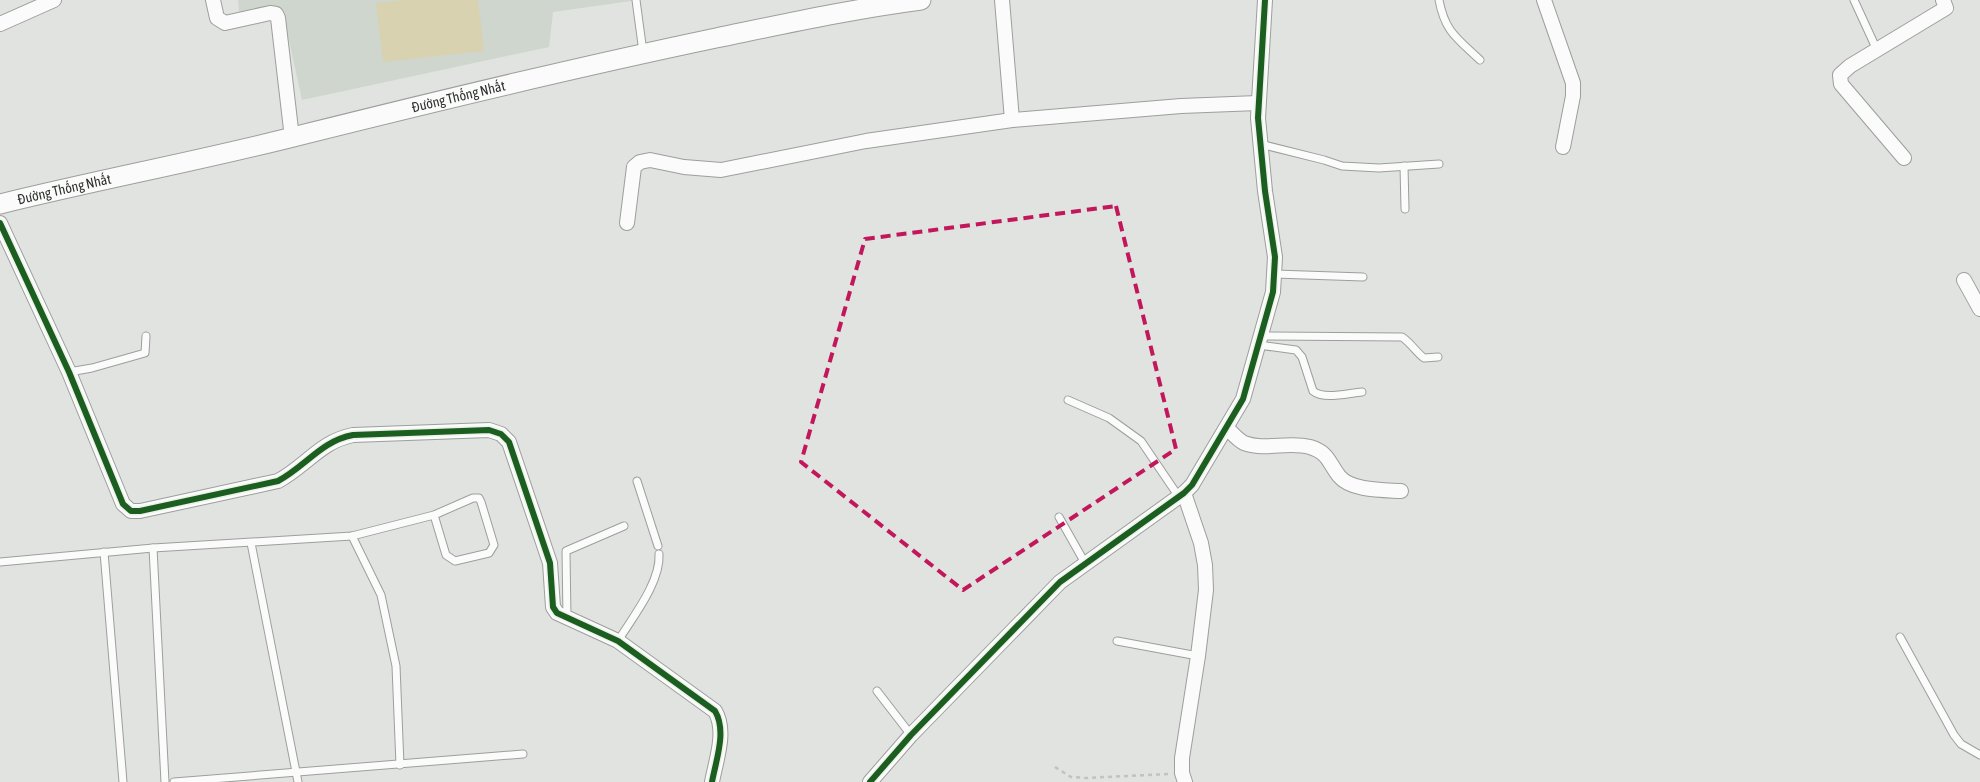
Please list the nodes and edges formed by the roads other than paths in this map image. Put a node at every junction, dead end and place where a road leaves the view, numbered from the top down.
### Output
1 (54, 0) edge
2 (213, 0) edge
3 (636, 0) edge
4 (1002, 0) edge
5 (1265, 0) edge
6 (1439, 0) edge
7 (1544, 0) edge
8 (1854, 0) edge
9 (1942, 0) edge
10 (910, 1) edge
11 (0, 24) edge
12 (1877, 50) junction
13 (644, 53) junction
14 (1480, 60) dead end
15 (1258, 103) junction
16 (1012, 120) junction
17 (292, 138) junction
18 (1260, 144) junction
19 (1563, 147) dead end
20 (1904, 158) dead end
21 (1438, 164) dead end
22 (1404, 166) junction
23 (0, 204) edge
24 (1405, 209) dead end
25 (0, 223) edge
26 (627, 223) dead end
27 (1275, 274) junction
28 (1363, 277) dead end
29 (1964, 280) dead end
30 (1980, 309) edge
31 (146, 336) dead end
32 (1260, 341) junction
33 (1438, 357) dead end
34 (69, 372) junction
35 (1362, 392) dead end
36 (1068, 400) dead end
37 (1227, 428) junction
38 (637, 481) dead end
39 (1401, 491) dead end
40 (1182, 495) junction
41 (434, 515) junction
42 (1059, 517) dead end
43 (624, 526) dead end
44 (352, 536) junction
45 (251, 543) junction
46 (153, 548) junction
47 (104, 552) junction
48 (0, 562) edge
49 (1085, 563) junction
50 (567, 619) junction
51 (1900, 637) dead end
52 (1117, 641) dead end
53 (618, 642) junction
54 (1198, 656) junction
55 (876, 691) dead end
56 (910, 735) junction
57 (523, 754) dead end
58 (1980, 755) edge
59 (400, 765) junction
60 (295, 773) junction
61 (1184, 777) edge
62 (123, 782) edge
63 (165, 782) edge
64 (174, 782) edge
65 (298, 782) edge
66 (712, 782) edge
67 (870, 782) edge

1 - 11 street
2 - 17 street
3 - 13 lane
4 - 16 street
5 - 15 street
6 - 14 lane
7 - 19 street
8 - 12 lane
9 - 12 street
10 - 13 street, Đường Thống Nhất
12 - 20 street
13 - 17 street, Đường Thống Nhất
15 - 16 street
15 - 18 street
16 - 26 street
17 - 23 street, Đường Thống Nhất
18 - 22 lane
18 - 27 street
21 - 22 lane
22 - 24 lane
25 - 34 street
27 - 28 lane
27 - 32 street
29 - 30 street
31 - 34 lane
32 - 33 lane
32 - 35 lane
32 - 37 street
34 - 50 street
36 - 40 lane
37 - 39 street
37 - 40 street
38 - 53 lane
40 - 49 street
40 - 54 street
41 - 41 lane
41 - 44 lane
42 - 49 lane
43 - 50 lane
44 - 45 lane
44 - 59 lane
45 - 46 lane
45 - 60 lane
46 - 47 lane
46 - 63 lane
47 - 48 lane
47 - 62 lane
49 - 56 street
50 - 53 street
51 - 58 lane
52 - 54 lane
53 - 66 street
54 - 61 street
55 - 56 lane
56 - 67 street
57 - 59 lane
59 - 60 lane
60 - 64 lane
60 - 65 lane

